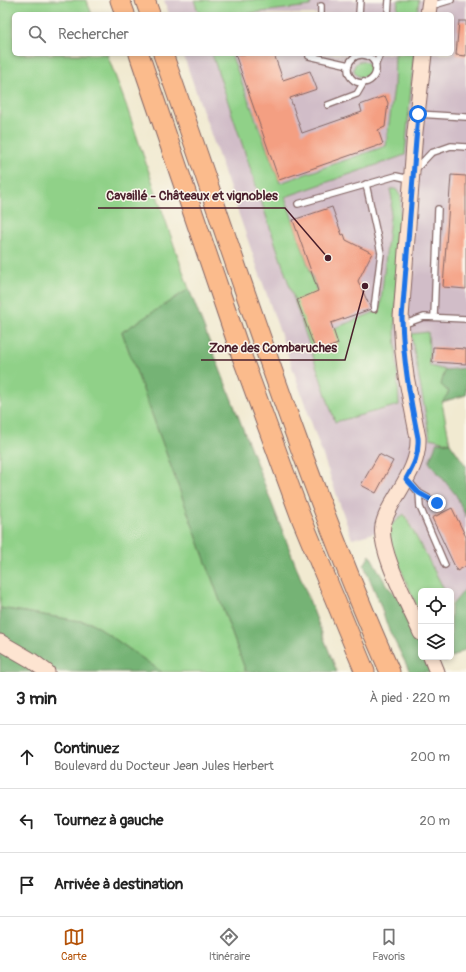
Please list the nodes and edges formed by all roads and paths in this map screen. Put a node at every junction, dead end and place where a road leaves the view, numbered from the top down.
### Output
1 (120, 0) edge
2 (145, 0) edge
3 (360, 0) edge
4 (389, 0) edge
5 (452, 0) edge
6 (321, 6) dead end
7 (429, 7) edge
8 (124, 12) edge
9 (149, 12) edge
10 (321, 12) edge
11 (359, 12) edge
12 (388, 12) edge
13 (140, 56) edge
14 (165, 56) edge
15 (309, 56) dead end
16 (321, 56) edge
17 (357, 56) edge
18 (365, 56) edge
19 (379, 56) edge
20 (424, 56) edge
21 (348, 65) junction
22 (375, 66) junction
23 (364, 82) junction
24 (328, 105) dead end
25 (418, 114) junction
26 (466, 117) edge
27 (466, 147) edge
28 (412, 176) junction
29 (366, 184) junction
30 (298, 204) dead end
31 (438, 209) dead end
32 (374, 309) dead end
33 (434, 317) junction
34 (466, 319) edge
35 (402, 326) junction
36 (406, 479) junction
37 (419, 493) junction
38 (437, 503) dead end
39 (445, 565) dead end
40 (418, 626) edge
41 (0, 642) edge
42 (432, 660) edge
43 (47, 672) edge
44 (365, 672) edge
45 (390, 672) edge
46 (437, 672) edge

1 - 8 highway
2 - 9 highway
3 - 11 lane
4 - 12 lane
5 - 7 lane
6 - 10 lane
13 - 44 highway
14 - 45 highway
15 - 16 lane
16 - 21 lane
17 - 21 lane
18 - 22 lane
19 - 22 lane
20 - 25 street
21 - 23 lane
22 - 23 lane
23 - 24 lane
25 - 26 lane
25 - 28 street
27 - 28 lane
28 - 29 lane
28 - 35 street
29 - 30 lane
29 - 32 lane
31 - 33 lane
33 - 34 lane
33 - 35 lane
35 - 36 street
36 - 37 lane
36 - 40 street
37 - 38 lane
37 - 39 lane
41 - 43 street
42 - 46 street

